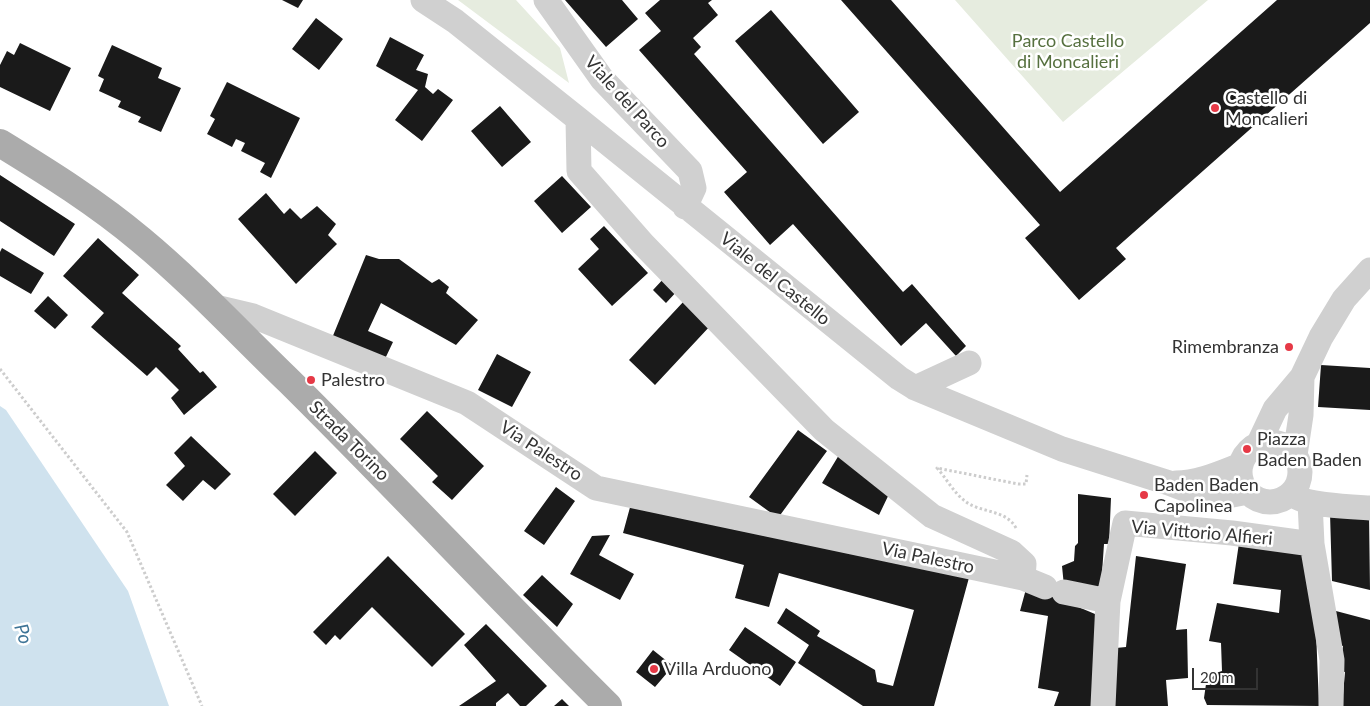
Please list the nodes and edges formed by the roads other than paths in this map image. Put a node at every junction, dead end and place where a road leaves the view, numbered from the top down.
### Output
1 (423, 0) edge
2 (546, 0) edge
3 (578, 119) junction
4 (0, 143) edge
5 (685, 207) junction
6 (1370, 270) edge
7 (215, 307) junction
8 (969, 362) dead end
9 (1302, 377) junction
10 (915, 388) junction
11 (1260, 444) junction
12 (1295, 455) junction
13 (1241, 465) junction
14 (1169, 483) junction
15 (1248, 492) junction
16 (1301, 497) junction
17 (1370, 508) edge
18 (1312, 544) junction
19 (1044, 586) junction
20 (1108, 601) junction
21 (608, 706) edge
22 (1104, 706) edge
23 (1331, 706) edge

1 - 3 street, Viale del Castello
2 - 5 street, Viale del Parco
3 - 5 street, Viale del Castello
3 - 19 street, Via Palestro
4 - 7 main road, Strada Torino
5 - 10 street, Viale del Castello
6 - 9 street
7 - 19 street, Via Palestro
7 - 21 main road, Strada Torino
8 - 10 street
9 - 11 street
9 - 12 street
10 - 14 street, Viale del Castello
11 - 12 street
11 - 13 street
12 - 16 street
13 - 14 street, Viale del Castello
13 - 15 street
14 - 15 street, Viale del Castello
15 - 16 street
16 - 17 street
16 - 18 street
18 - 20 street, Via Vittorio Alfieri
18 - 23 street
19 - 20 street, Via Palestro
20 - 22 street, Via Vittorio Alfieri

